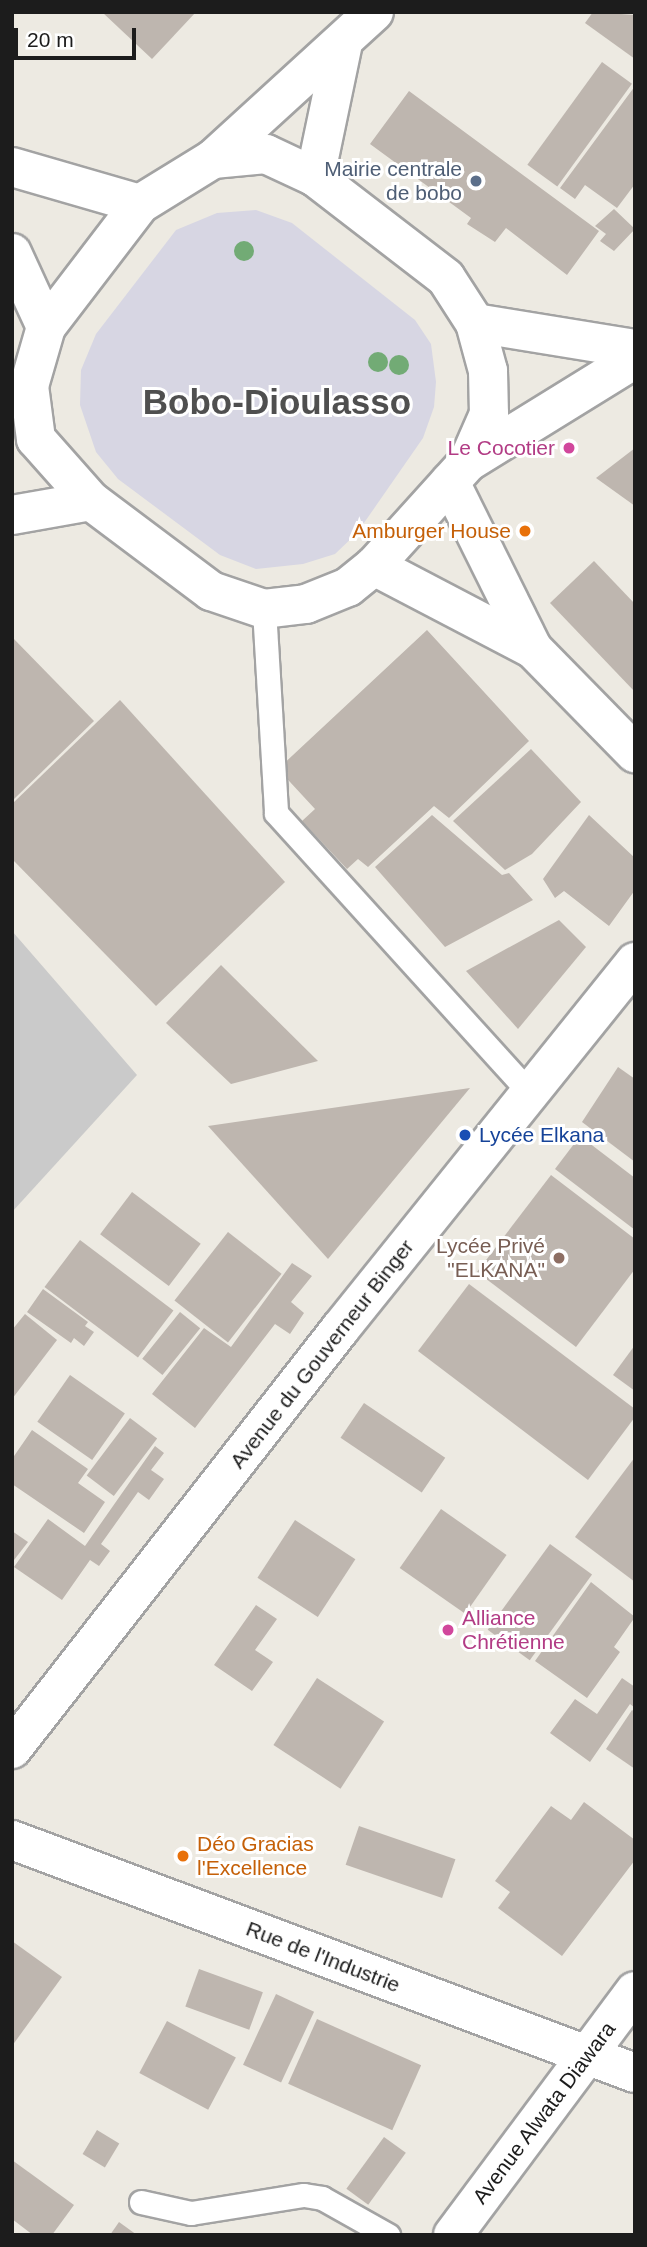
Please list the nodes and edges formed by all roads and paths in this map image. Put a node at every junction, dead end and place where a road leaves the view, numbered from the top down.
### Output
1 (374, 12) edge
2 (343, 43) junction
3 (213, 159) junction
4 (12, 167) edge
5 (314, 177) junction
6 (140, 204) junction
7 (12, 253) edge
8 (475, 323) junction
9 (46, 327) junction
10 (635, 349) edge
11 (635, 359) edge
12 (20, 403) edge
13 (459, 472) junction
14 (91, 501) junction
15 (12, 515) edge
16 (374, 566) junction
17 (264, 609) junction
18 (533, 649) junction
19 (635, 753) edge
20 (635, 962) edge
21 (530, 1093) junction
22 (16, 1738) edge
23 (12, 1840) edge
24 (635, 1991) edge
25 (585, 2055) junction
26 (635, 2073) edge
27 (141, 2202) dead end
28 (455, 2234) edge
29 (388, 2235) edge

1 - 2 street
2 - 3 street
2 - 5 street
3 - 5 street
3 - 6 street
4 - 6 street
5 - 8 street
6 - 9 street
7 - 9 street
8 - 10 street
8 - 13 street
9 - 12 street
11 - 13 street
12 - 14 street
13 - 16 street
13 - 18 street
14 - 15 street
14 - 17 street
16 - 17 street
16 - 18 street
17 - 21 lane
18 - 19 street
20 - 21 street, Avenue du Gouverneur Binger
21 - 22 street, Avenue du Gouverneur Binger
23 - 25 street, Rue de l'Industrie
24 - 25 street, Avenue Alwata Diawara
25 - 26 street, Rue de l'Industrie
25 - 28 street, Avenue Alwata Diawara
27 - 29 lane

